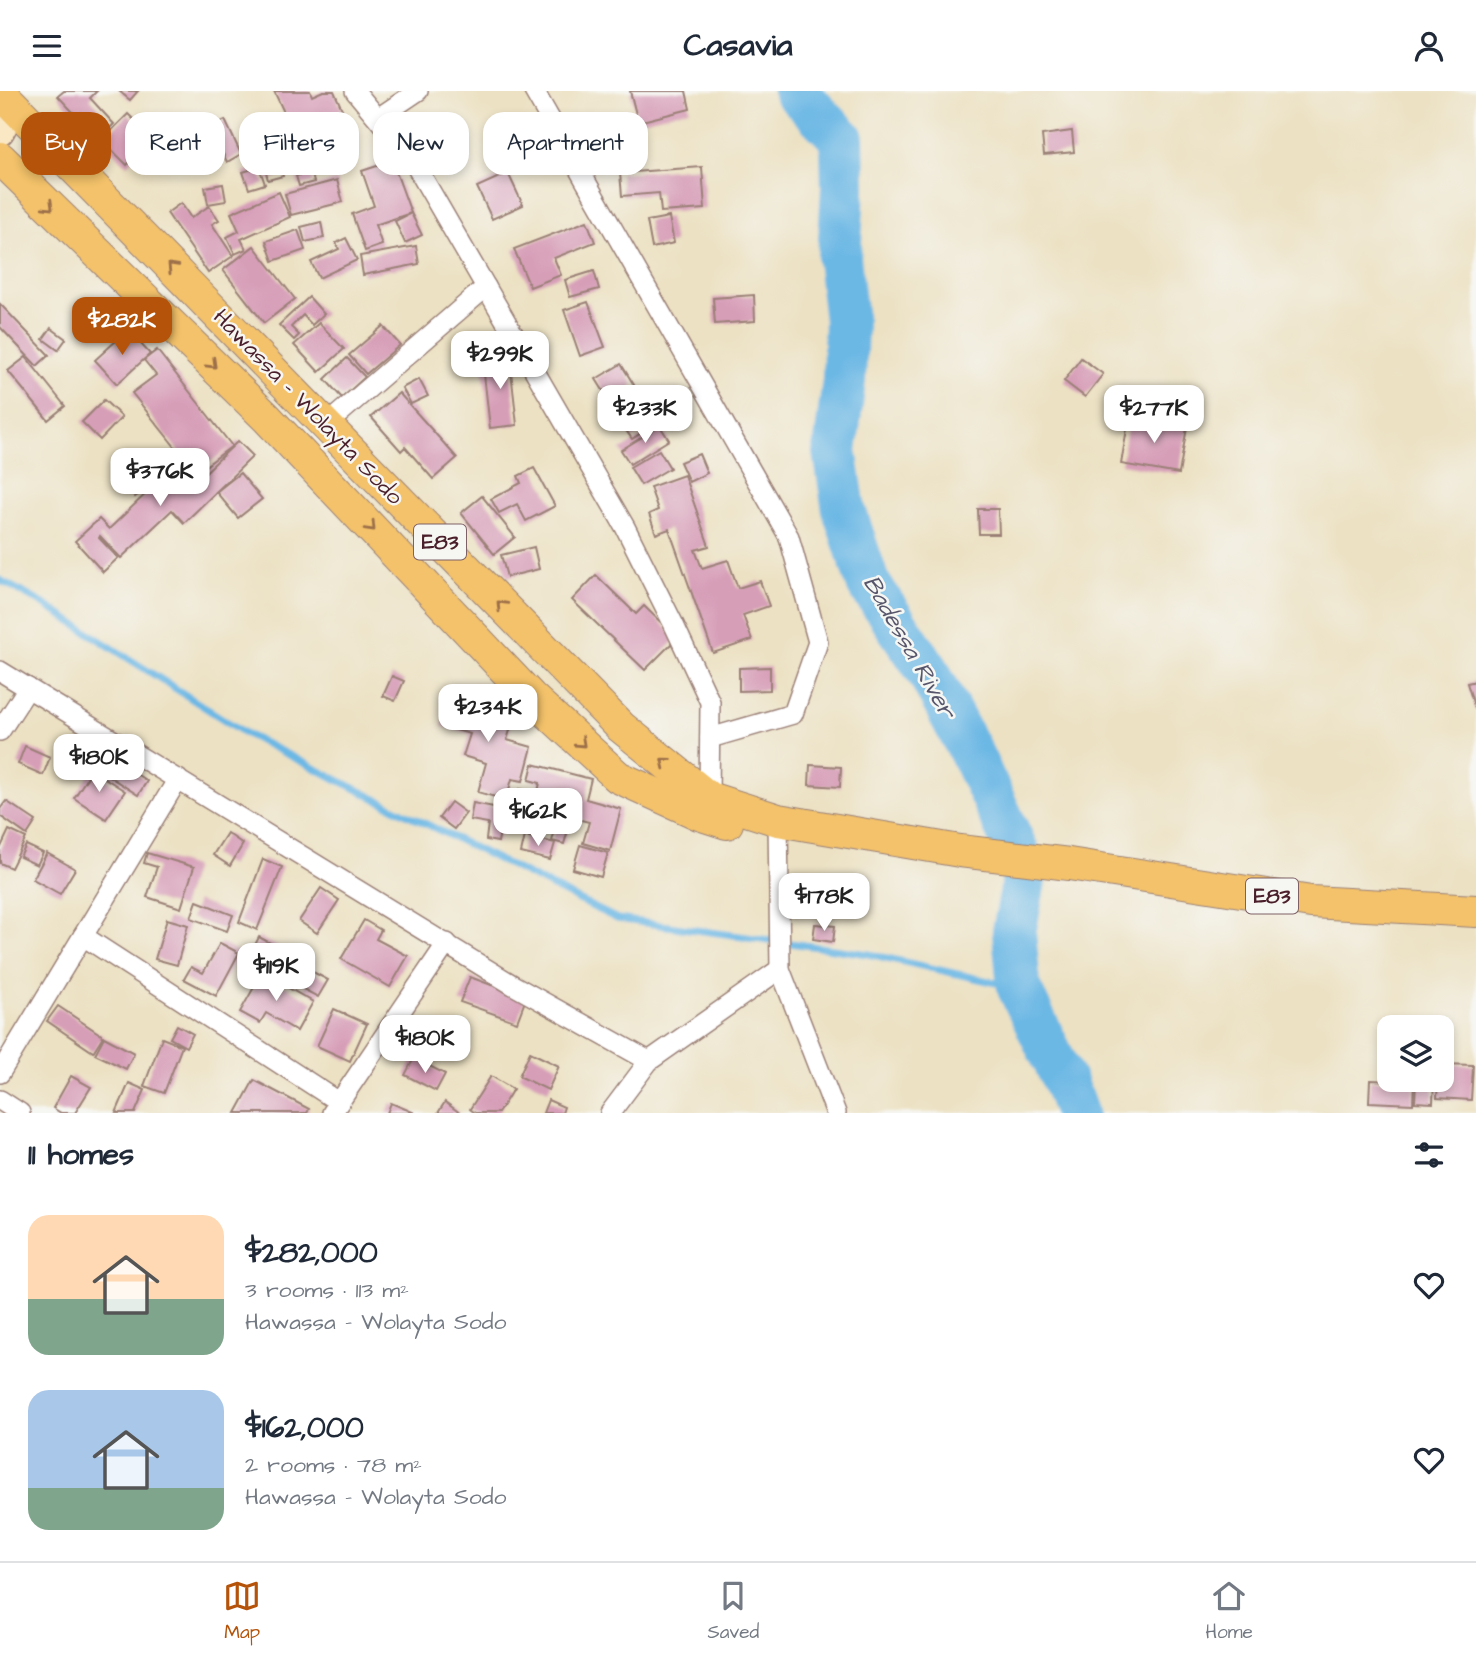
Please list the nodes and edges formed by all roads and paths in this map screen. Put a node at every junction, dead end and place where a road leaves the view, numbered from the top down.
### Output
1 (355, 91) edge
2 (418, 91) edge
3 (534, 91) edge
4 (5, 109) edge
5 (373, 112) edge
6 (387, 112) edge
7 (0, 158) edge
8 (421, 175) edge
9 (486, 287) junction
10 (326, 425) junction
11 (0, 671) edge
12 (28, 688) junction
13 (0, 731) edge
14 (710, 738) junction
15 (178, 779) junction
16 (709, 798) junction
17 (778, 828) junction
18 (1476, 911) edge
19 (83, 936) junction
20 (447, 943) junction
21 (780, 969) junction
22 (649, 1061) junction
23 (0, 1073) edge
24 (0, 1100) edge
25 (336, 1108) edge
26 (20, 1113) edge
27 (610, 1113) edge
28 (836, 1113) edge

1 - 5 street
2 - 6 street
3 - 14 street
10 -> 4 main road, Hawassa - Wolayta Sodo / E83
7 -> 17 main road, Hawassa - Wolayta Sodo / E83
8 - 9 street
9 - 10 street
9 - 14 street
16 -> 10 main road, Hawassa - Wolayta Sodo / E83
11 - 12 street
12 - 13 street
12 - 15 street
14 - 16 street
15 - 19 street
15 - 20 street
16 - 17 main road, Hawassa - Wolayta Sodo / E83
17 - 18 main road, Hawassa - Wolayta Sodo / E83
17 - 21 street
19 - 23 street
19 - 25 street
20 - 22 street
20 - 25 street
21 - 22 street
21 - 28 street
22 - 27 street
24 - 26 street

